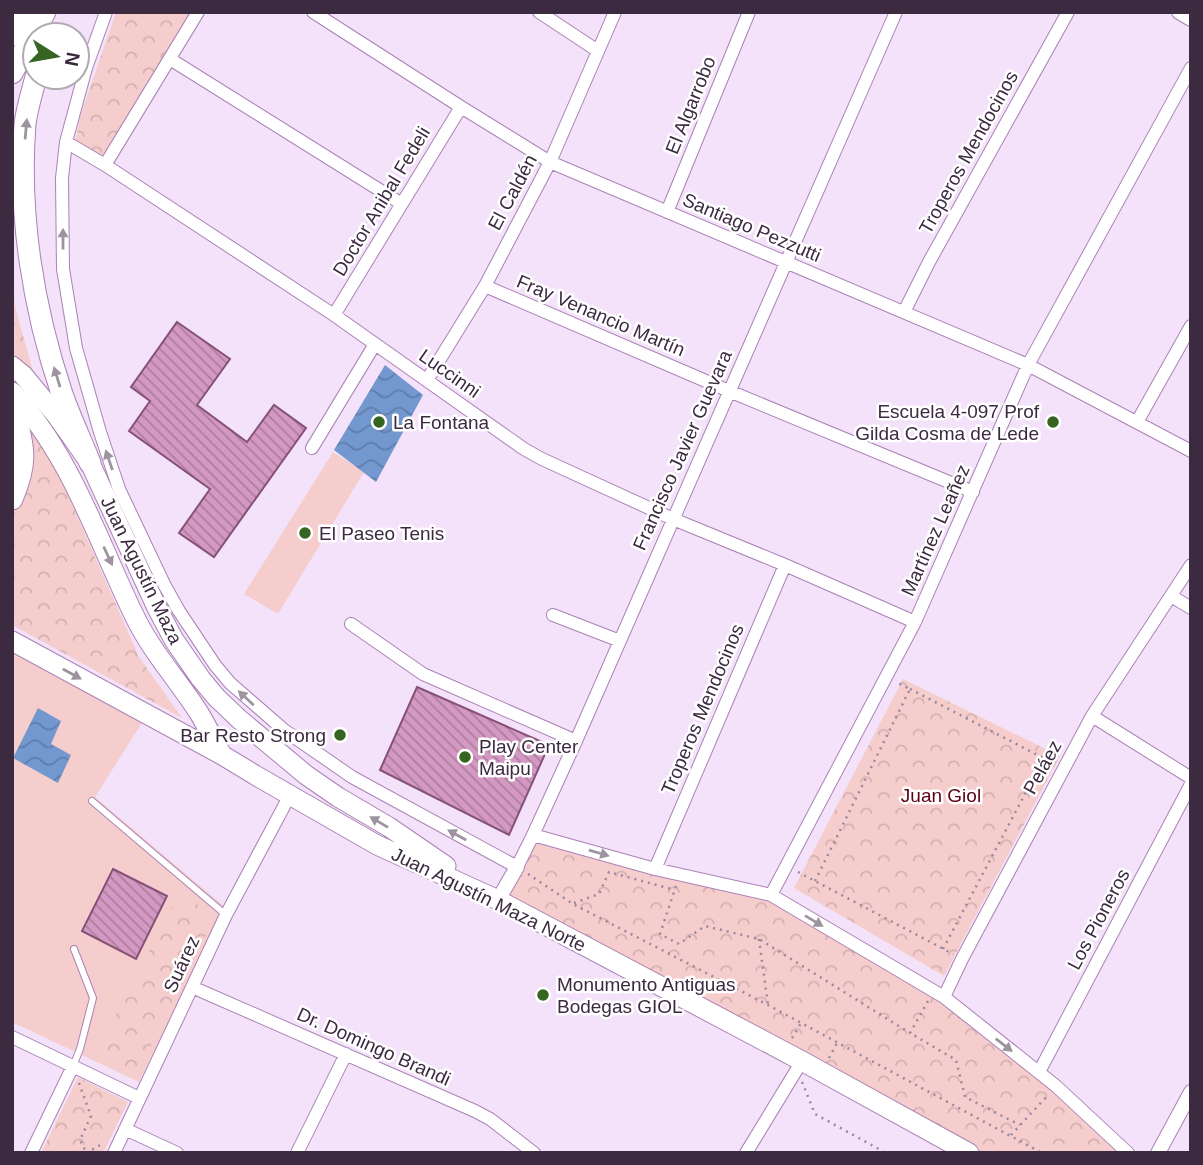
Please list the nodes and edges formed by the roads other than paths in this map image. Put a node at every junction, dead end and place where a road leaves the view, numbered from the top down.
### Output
1 (24, 12) edge
2 (45, 12) edge
3 (106, 12) edge
4 (198, 12) edge
5 (313, 12) edge
6 (539, 12) edge
7 (615, 12) edge
8 (749, 12) edge
9 (896, 12) edge
10 (1068, 12) edge
11 (1179, 12) edge
12 (1191, 19) edge
13 (12, 36) edge
14 (597, 51) junction
15 (170, 59) junction
16 (1191, 68) edge
17 (12, 73) edge
18 (33, 91) edge
19 (461, 107) junction
20 (66, 142) junction
21 (550, 162) junction
22 (105, 165) junction
23 (402, 204) junction
24 (667, 212) junction
25 (786, 261) junction
26 (485, 286) junction
27 (904, 312) junction
28 (334, 315) junction
29 (1191, 326) edge
30 (375, 344) junction
31 (1028, 365) junction
32 (12, 366) edge
33 (427, 380) junction
34 (729, 391) junction
35 (12, 392) edge
36 (12, 410) edge
37 (1137, 422) junction
38 (312, 448) dead end
39 (1191, 451) edge
40 (90, 463) junction
41 (973, 492) junction
42 (12, 499) edge
43 (673, 519) junction
44 (785, 565) junction
45 (1191, 565) edge
46 (1171, 596) junction
47 (1191, 608) edge
48 (553, 615) dead end
49 (915, 622) junction
50 (351, 624) dead end
51 (12, 641) edge
52 (620, 641) junction
53 (1092, 716) junction
54 (576, 741) junction
55 (222, 755) junction
56 (1191, 778) edge
57 (1191, 784) edge
58 (290, 795) junction
59 (92, 801) dead end
60 (533, 835) junction
61 (517, 867) junction
62 (654, 869) junction
63 (771, 895) junction
64 (498, 900) junction
65 (226, 915) junction
66 (74, 949) dead end
67 (192, 988) junction
68 (939, 994) junction
69 (12, 1037) edge
70 (346, 1054) junction
71 (799, 1065) junction
72 (73, 1066) junction
73 (1039, 1072) junction
74 (1191, 1091) edge
75 (139, 1098) junction
76 (125, 1129) junction
77 (115, 1151) edge
78 (31, 1153) edge
79 (177, 1153) edge
80 (297, 1153) edge
81 (534, 1153) edge
82 (746, 1153) edge
83 (969, 1153) edge
84 (1128, 1153) edge
85 (1158, 1153) edge

1 - 13 highway
2 - 17 highway
3 - 20 street
4 - 15 street
5 - 19 street, Santiago Pezzutti
6 - 14 street
7 - 14 street, El Caldén
8 - 24 street, El Algarrobo
9 - 25 street, Francisco Javier Guevara
10 - 27 street, Troperos Mendocinos
11 - 12 street
14 - 21 street, El Caldén
15 - 22 street
15 - 23 street
16 - 31 street, Martínez Leañez
40 -> 18 highway
19 - 21 street, Santiago Pezzutti
19 - 23 street, Doctor Anibal Fedeli
20 - 22 street, Luccinni
61 -> 20 street
21 - 24 street, Santiago Pezzutti
21 - 26 street, El Caldén
22 - 28 street, Luccinni
23 - 28 street, Doctor Anibal Fedeli
24 - 25 street, Santiago Pezzutti
25 - 27 street, Santiago Pezzutti
25 - 34 street, Francisco Javier Guevara
26 - 33 street, El Caldén
26 - 34 street, Fray Venancio Martín
27 - 31 street, Santiago Pezzutti
28 - 30 street, Luccinni
29 - 37 street
30 - 33 street, Luccinni
30 - 38 street
31 - 37 street, Santiago Pezzutti
31 - 41 street, Martínez Leañez
32 - 40 main road, Juan Agustín Maza
33 - 43 street, Luccinni
34 - 41 street, Fray Venancio Martín
34 - 43 street, Francisco Javier Guevara
35 -> 55 main road, Juan Agustín Maza
36 - 42 highway
37 - 39 street, Santiago Pezzutti
64 -> 40 main road, Juan Agustín Maza
41 - 49 street, Martínez Leañez
43 - 44 street, Luccinni
43 - 52 street, Francisco Javier Guevara
44 - 49 street, Luccinni
44 - 62 street, Troperos Mendocinos
45 - 46 street, Peláez
46 - 47 street
46 - 53 street, Peláez
48 - 52 street
49 - 63 street, Martínez Leañez
50 - 54 street
51 -> 55 main road, Juan Agustín Maza Norte
52 - 54 street, Francisco Javier Guevara
53 - 56 street
53 - 68 street, Peláez
54 - 60 street, Francisco Javier Guevara
55 - 58 main road, Juan Agustín Maza Norte
57 - 73 street, Los Pioneros
58 - 64 main road, Juan Agustín Maza Norte
58 - 65 street, Suárez
59 - 65 lane
60 - 61 street, Francisco Javier Guevara
60 -> 62 street
61 - 64 street, Francisco Javier Guevara
62 - 63 street
63 -> 68 street
64 - 71 main road, Juan Agustín Maza Norte
65 - 67 street, Suárez
66 - 72 lane
67 - 70 street, Dr. Domingo Brandi
67 - 75 street, Suárez
68 -> 73 street
69 - 72 street
70 - 80 street
70 - 81 street, Dr. Domingo Brandi
71 - 82 street
71 - 83 main road, Juan Agustín Maza Norte
72 - 75 street
72 - 78 street
73 - 84 street
74 - 85 street
75 - 76 street, Suárez
76 - 77 street, Suárez
76 - 79 street

